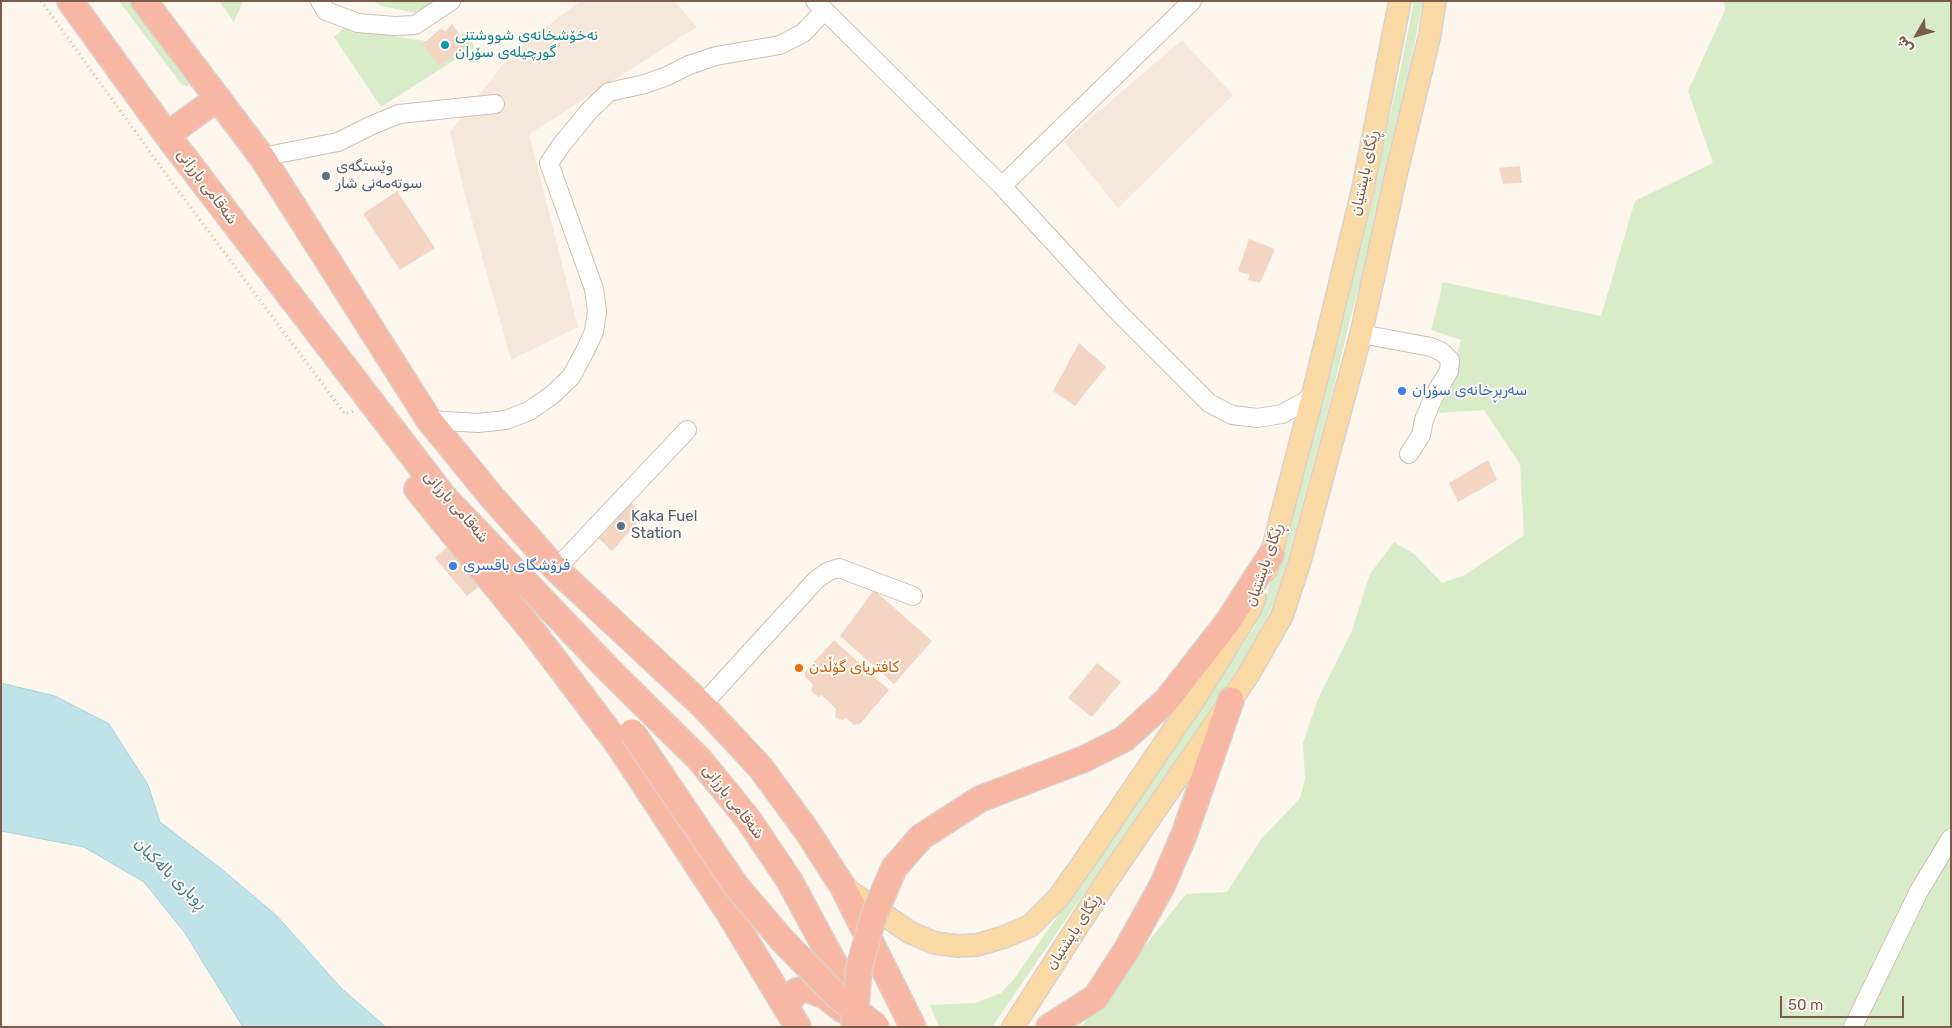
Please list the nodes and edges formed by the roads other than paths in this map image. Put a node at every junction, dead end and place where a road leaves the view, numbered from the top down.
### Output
1 (70, 1) edge
2 (144, 1) edge
3 (320, 1) edge
4 (451, 1) edge
5 (1192, 1) edge
6 (1400, 1) edge
7 (1435, 1) edge
8 (819, 6) edge
9 (218, 98) junction
10 (495, 104) dead end
11 (167, 135) junction
12 (262, 157) junction
13 (1002, 186) junction
14 (1361, 334) junction
15 (1313, 394) junction
16 (429, 420) junction
17 (393, 430) junction
18 (687, 430) dead end
19 (1409, 454) dead end
20 (444, 497) junction
21 (1271, 555) junction
22 (556, 568) junction
23 (913, 596) dead end
24 (1231, 700) junction
25 (702, 705) junction
26 (1951, 838) edge
27 (843, 887) junction
28 (759, 963) junction
29 (808, 989) junction
30 (793, 1019) edge
31 (854, 1027) edge
32 (858, 1027) edge
33 (863, 1027) edge
34 (877, 1027) edge
35 (913, 1027) edge
36 (1013, 1027) edge
37 (1049, 1027) edge
38 (1853, 1027) edge

1 - 11 highway, شەقامی بارزانی
2 - 9 highway
3 - 4 street
5 - 13 street
6 - 15 main road, ڕێگای باپشتیان
7 - 14 main road, ڕێگای باپشتیان
8 - 13 street
8 - 16 street
9 - 11 highway
9 - 12 highway
10 - 12 street
11 - 17 highway, شەقامی بارزانی
12 - 16 highway
13 - 15 street
14 - 19 street
14 - 24 main road, ڕێگای باپشتیان
15 - 21 main road, ڕێگای باپشتیان
16 - 22 highway
17 - 20 highway, شەقامی بارزانی
17 - 28 highway
18 - 22 street
20 - 33 highway, شەقامی بارزانی
20 - 34 highway, bridge
21 - 27 main road, ڕێگای باپشتیان
21 - 31 highway, bridge
22 - 25 highway
23 - 25 street
24 - 36 main road, ڕێگای باپشتیان
24 - 37 highway
25 - 27 highway
26 - 38 street
27 - 35 highway
28 - 29 highway
28 - 30 highway
29 - 30 highway
29 - 32 highway

